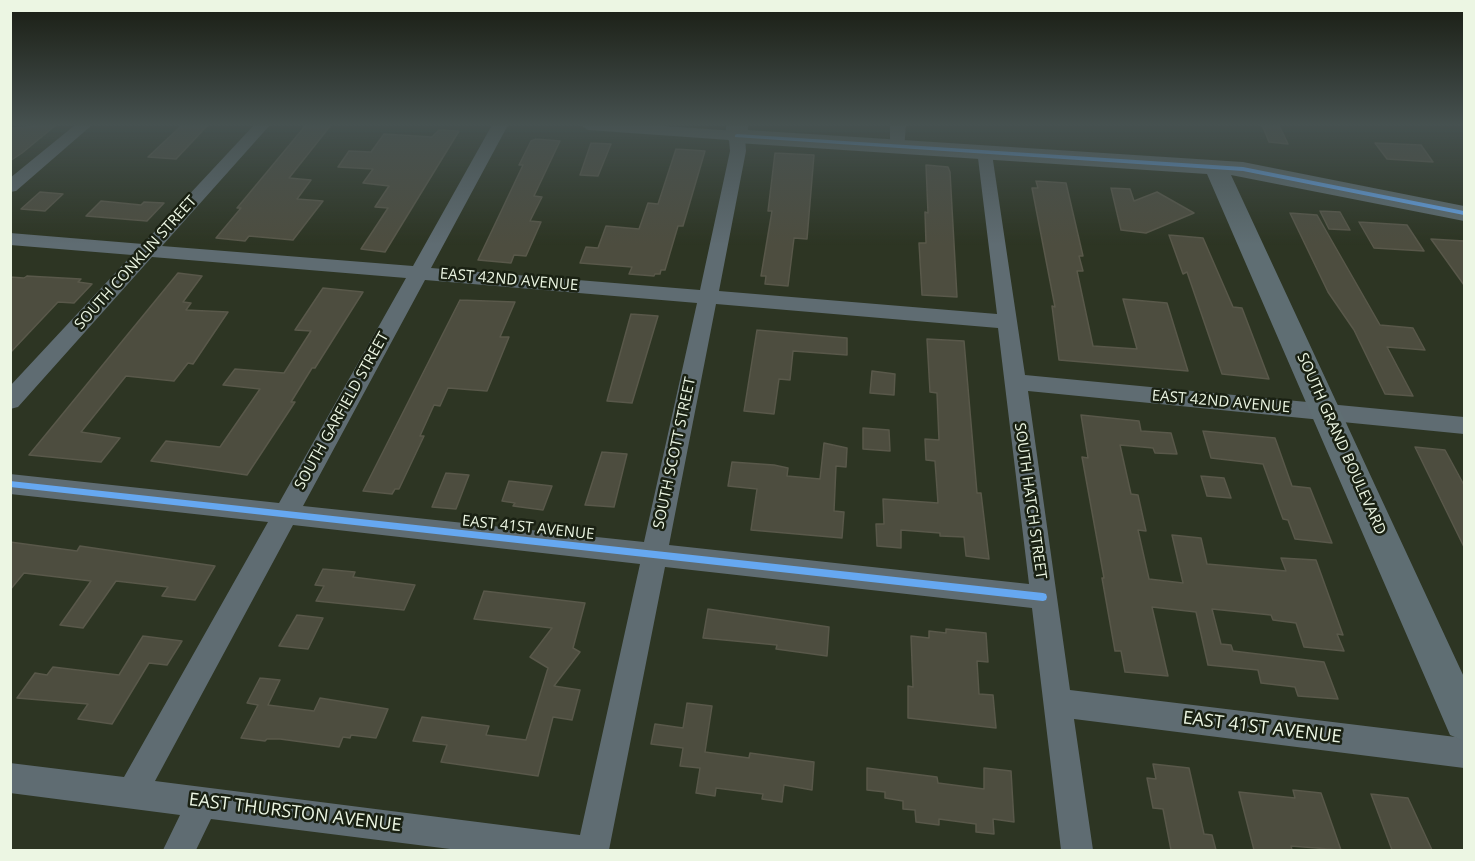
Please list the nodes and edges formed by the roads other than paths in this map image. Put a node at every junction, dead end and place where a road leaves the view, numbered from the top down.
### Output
1 (37, 165) edge
2 (225, 165) edge
3 (478, 165) edge
4 (735, 165) edge
5 (987, 165) edge
6 (1137, 165) edge
7 (1189, 165) edge
8 (1216, 167) junction
9 (10, 188) edge
10 (1464, 213) edge
11 (1240, 219) junction
12 (10, 239) edge
13 (146, 251) junction
14 (418, 273) junction
15 (707, 297) junction
16 (1007, 322) junction
17 (1014, 382) junction
18 (10, 401) edge
19 (1327, 412) junction
20 (1464, 424) edge
21 (10, 484) edge
22 (285, 515) junction
23 (654, 555) junction
24 (1043, 597) junction
25 (1059, 703) junction
26 (1464, 721) edge
27 (1464, 753) edge
28 (10, 777) edge
29 (133, 792) junction
30 (204, 801) junction
31 (179, 850) edge
32 (579, 850) edge
33 (593, 850) edge
34 (1077, 850) edge

1 - 9 street
2 - 13 street, SOUTH CONKLIN STREET
3 - 14 street, SOUTH GARFIELD STREET
4 - 15 street, SOUTH SCOTT STREET
5 - 16 street, SOUTH HATCH STREET
6 - 11 main road
7 - 8 main road
8 - 10 main road
8 - 11 main road, SOUTH GRAND BOULEVARD
11 - 19 main road, SOUTH GRAND BOULEVARD
12 - 13 street, EAST 42ND AVENUE
13 - 14 street, EAST 42ND AVENUE
13 - 18 street, SOUTH CONKLIN STREET
14 - 15 street, EAST 42ND AVENUE
14 - 22 street, SOUTH GARFIELD STREET
15 - 16 street, EAST 42ND AVENUE
15 - 23 street, SOUTH SCOTT STREET
16 - 17 street, SOUTH HATCH STREET
17 - 19 street, EAST 42ND AVENUE
17 - 24 street, SOUTH HATCH STREET
19 - 20 street, EAST 42ND AVENUE
19 - 26 main road, SOUTH GRAND BOULEVARD
21 - 22 street, EAST 41ST AVENUE
22 - 23 street, EAST 41ST AVENUE
22 - 29 street, SOUTH GARFIELD STREET
23 - 24 street, EAST 41ST AVENUE
23 - 33 street, SOUTH SCOTT STREET
24 - 25 street, SOUTH HATCH STREET
25 - 27 street, EAST 41ST AVENUE
25 - 34 street, SOUTH HATCH STREET
28 - 29 street, EAST THURSTON AVENUE
29 - 30 street, EAST THURSTON AVENUE
30 - 31 street
30 - 32 street, EAST THURSTON AVENUE

